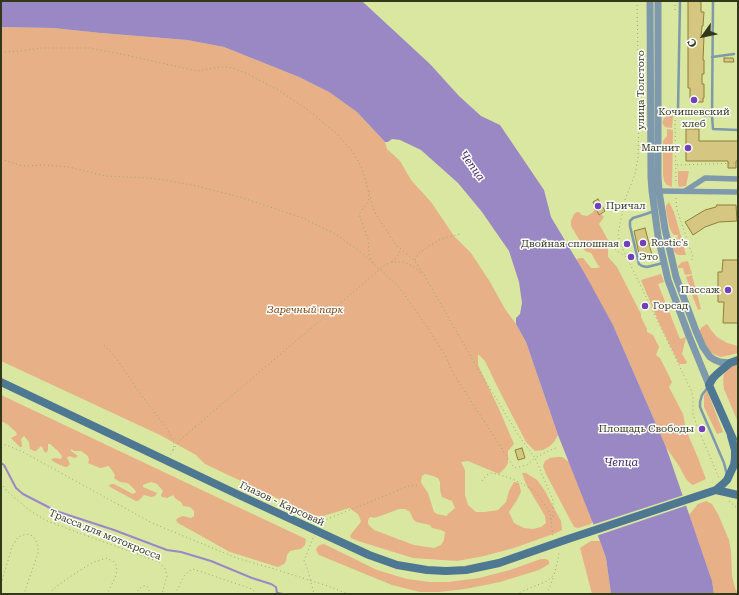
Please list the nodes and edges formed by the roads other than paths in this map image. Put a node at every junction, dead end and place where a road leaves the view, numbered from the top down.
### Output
1 (650, 1) edge
2 (658, 1) edge
3 (680, 1) edge
4 (713, 1) edge
5 (734, 54) dead end
6 (712, 57) junction
7 (676, 111) junction
8 (654, 112) junction
9 (712, 116) junction
10 (738, 130) edge
11 (738, 178) edge
12 (656, 191) junction
13 (685, 191) junction
14 (738, 192) edge
15 (654, 211) junction
16 (664, 263) junction
17 (734, 362) edge
18 (1, 382) edge
19 (710, 385) junction
20 (732, 436) junction
21 (738, 451) edge
22 (723, 479) junction
23 (716, 490) junction
24 (738, 495) edge

1 - 8 street, улица Толстого
2 - 8 street, улица Толстого
3 - 7 lane
4 - 6 lane
5 - 6 lane
6 - 9 lane
7 - 8 lane
7 - 9 lane
8 - 12 street, улица Толстого
9 - 10 lane
11 - 13 street
12 - 13 street
12 - 15 street, улица Толстого
12 - 17 street, улица Толстого
13 - 14 street
15 - 16 street, улица Толстого
15 - 16 lane
16 - 19 street, улица Толстого
17 - 19 main road
18 - 23 main road, Глазов - Карсовай
19 - 20 main road
19 - 22 lane
20 - 21 main road
20 - 22 main road
22 - 23 main road
23 - 24 main road

